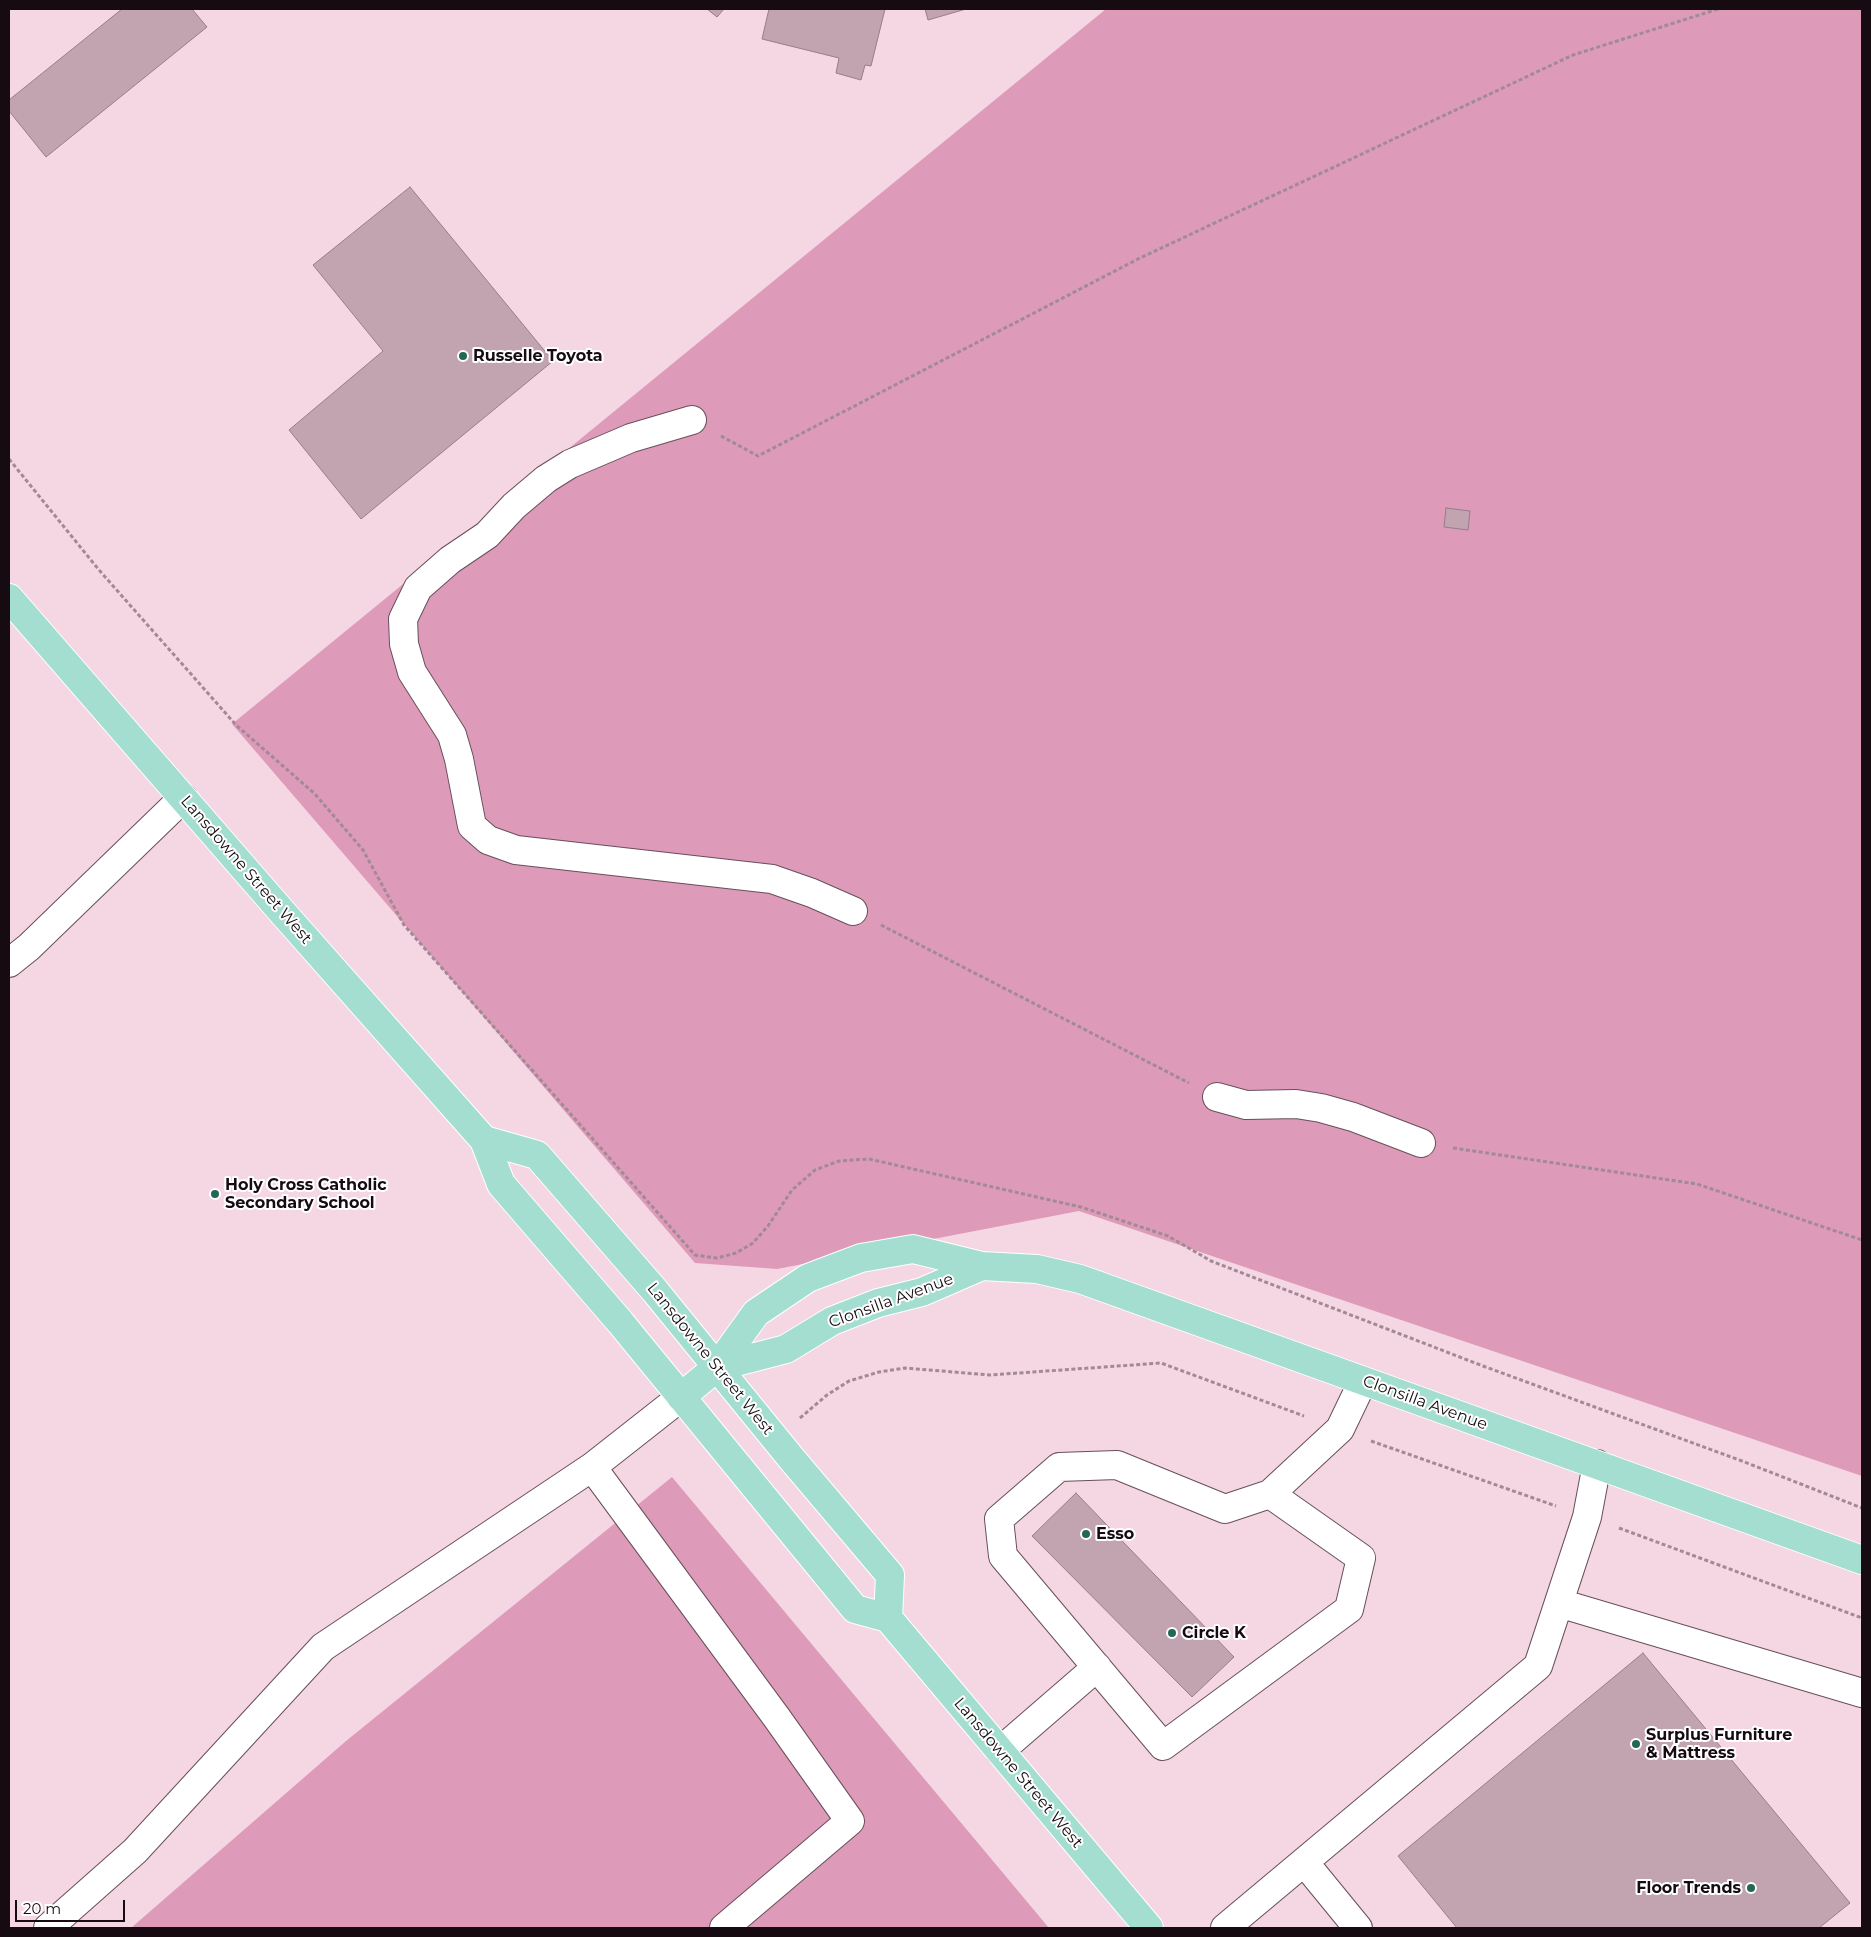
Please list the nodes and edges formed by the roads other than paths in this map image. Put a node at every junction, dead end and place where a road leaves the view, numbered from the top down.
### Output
1 (692, 420) road end
2 (9, 598) edge
3 (183, 798) junction
4 (853, 911) road end
5 (9, 963) edge
6 (1217, 1097) road end
7 (484, 1140) junction
8 (1420, 1143) road end
9 (982, 1266) junction
10 (717, 1368) junction
11 (1363, 1381) junction
12 (681, 1397) junction
13 (1596, 1464) junction
14 (592, 1467) junction
15 (1270, 1494) junction
16 (1862, 1560) edge
17 (1559, 1603) junction
18 (888, 1618) junction
19 (1097, 1667) junction
20 (1862, 1693) edge
21 (1000, 1752) junction
22 (1304, 1862) junction
23 (48, 1928) edge
24 (724, 1928) edge
25 (1149, 1928) edge
26 (1225, 1928) edge
27 (1358, 1928) edge

1 - 4 lane
2 - 3 main road, Lansdowne Street West
3 - 5 lane
3 - 7 main road, Lansdowne Street West
6 - 8 lane
7 - 10 main road, Lansdowne Street West
7 - 12 main road, Lansdowne Street West
9 - 10 main road, Clonsilla Avenue
9 - 10 main road, Clonsilla Avenue
9 - 11 main road, Clonsilla Avenue
10 - 12 main road, Clonsilla Avenue
10 - 18 main road, Lansdowne Street West
11 - 13 main road, Clonsilla Avenue
11 - 15 lane
12 - 14 lane
12 - 18 main road, Lansdowne Street West
13 - 16 main road, Clonsilla Avenue
13 - 17 lane
14 - 23 lane
14 - 24 lane
15 - 19 lane
15 - 19 lane
17 - 20 lane
17 - 22 lane
18 - 21 main road, Lansdowne Street West
19 - 21 lane
21 - 25 main road, Lansdowne Street West
22 - 26 lane
22 - 27 lane

